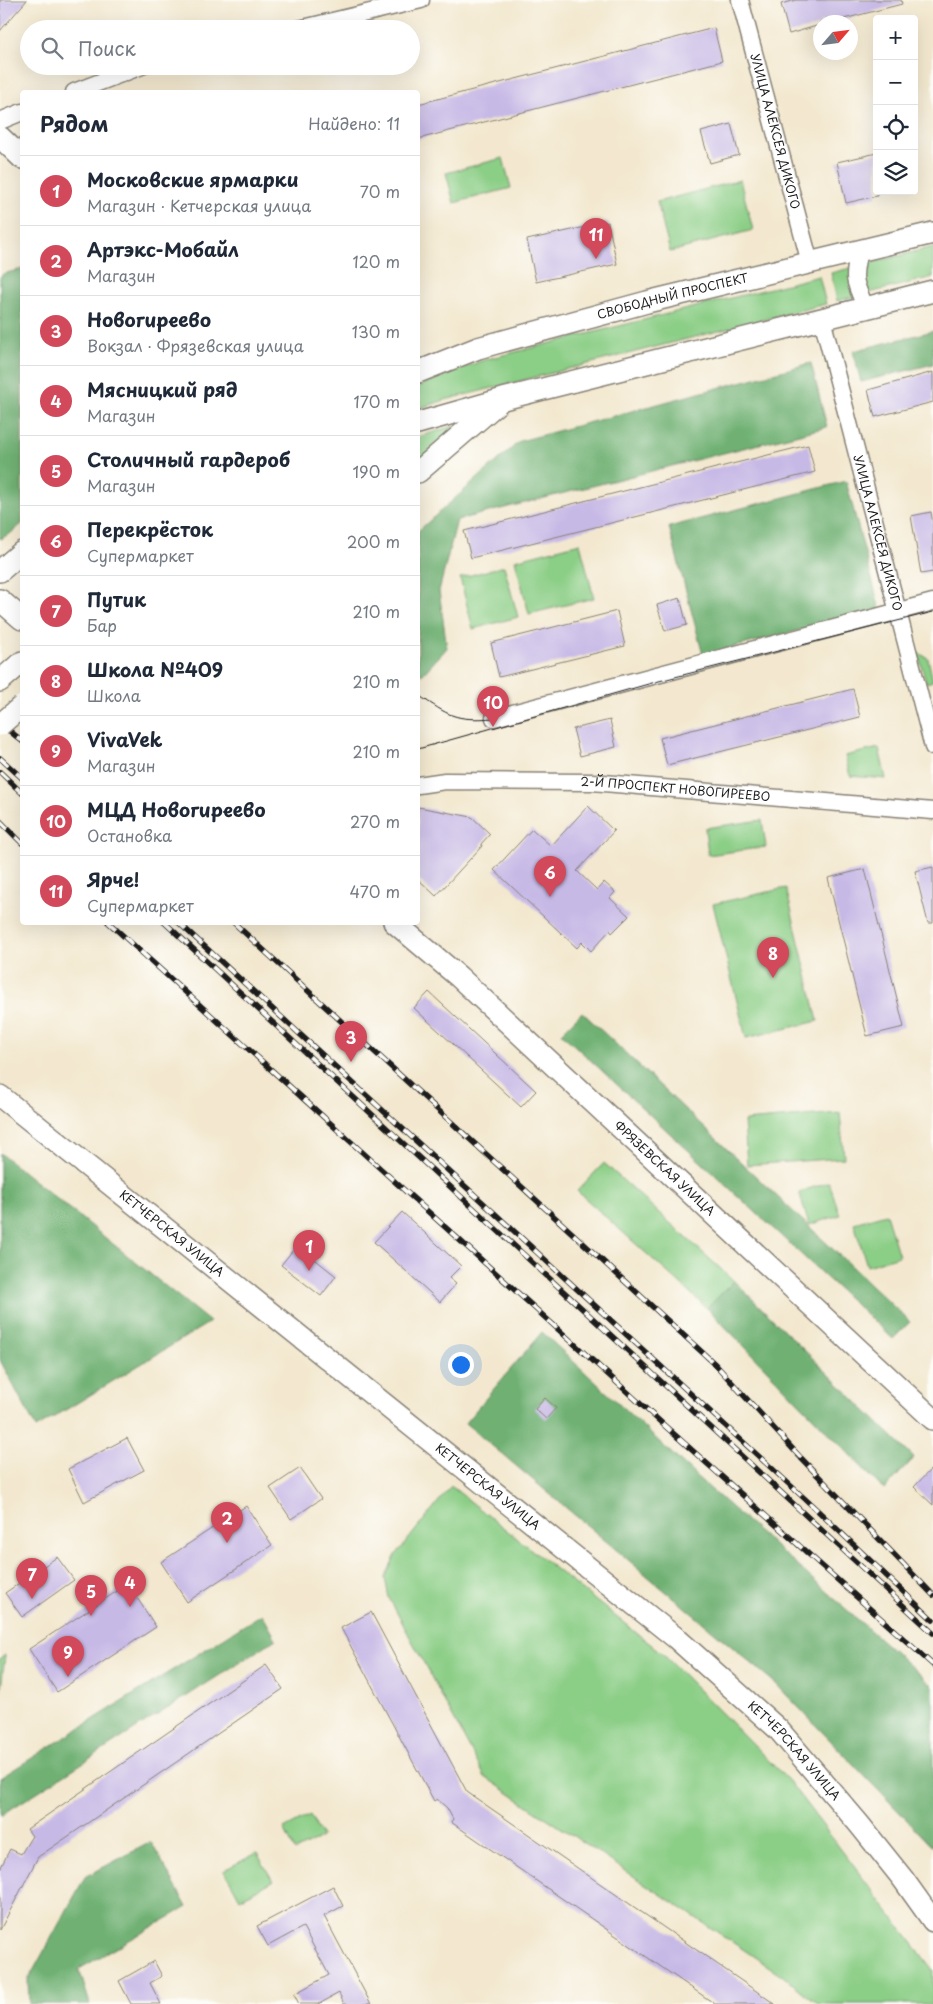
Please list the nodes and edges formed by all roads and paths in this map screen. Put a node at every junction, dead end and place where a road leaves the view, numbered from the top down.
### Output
1 (421, 0) edge
2 (740, 0) edge
3 (337, 20) edge
4 (118, 75) edge
5 (79, 90) edge
6 (20, 113) edge
7 (0, 121) edge
8 (0, 137) edge
9 (20, 156) edge
10 (933, 232) edge
11 (859, 251) junction
12 (810, 263) junction
13 (933, 291) edge
14 (866, 308) junction
15 (822, 319) junction
16 (478, 348) junction
17 (420, 364) edge
18 (420, 371) edge
19 (503, 399) junction
20 (420, 422) edge
21 (420, 470) edge
22 (20, 554) edge
23 (0, 571) edge
24 (0, 600) edge
25 (933, 602) edge
26 (898, 611) junction
27 (20, 617) edge
28 (20, 664) edge
29 (0, 681) edge
30 (20, 708) edge
31 (494, 718) dead end
32 (0, 725) edge
33 (933, 748) edge
34 (420, 785) edge
35 (933, 811) edge
36 (398, 925) edge
37 (0, 1096) edge
38 (933, 1419) edge
39 (933, 1921) edge

1 - 3 street
2 - 12 street, УЛИЦА АЛЕКСЕЯ ДИКОГО
4 - 5 street
6 - 7 street
8 - 9 main road
10 - 11 main road, СВОБОДНЫЙ ПРОСПЕКТ
11 - 12 main road, СВОБОДНЫЙ ПРОСПЕКТ
11 - 14 street
12 - 16 main road, СВОБОДНЫЙ ПРОСПЕКТ
13 - 14 main road
14 - 15 main road
15 - 19 main road
15 - 26 street, УЛИЦА АЛЕКСЕЯ ДИКОГО
16 - 17 main road
16 - 18 main road, СВОБОДНЫЙ ПРОСПЕКТ
19 - 20 main road
19 - 21 main road
22 - 23 main road
24 - 27 main road
25 - 26 street
26 - 31 street
26 - 33 street, УЛИЦА АЛЕКСЕЯ ДИКОГО
28 - 29 main road
30 - 32 main road, bridge
34 - 35 street, 2-Й ПРОСПЕКТ НОВОГИРЕЕВО
36 - 38 main road, ФРЯЗЕВСКАЯ УЛИЦА
37 - 39 main road, КЕТЧЕРСКАЯ УЛИЦА

